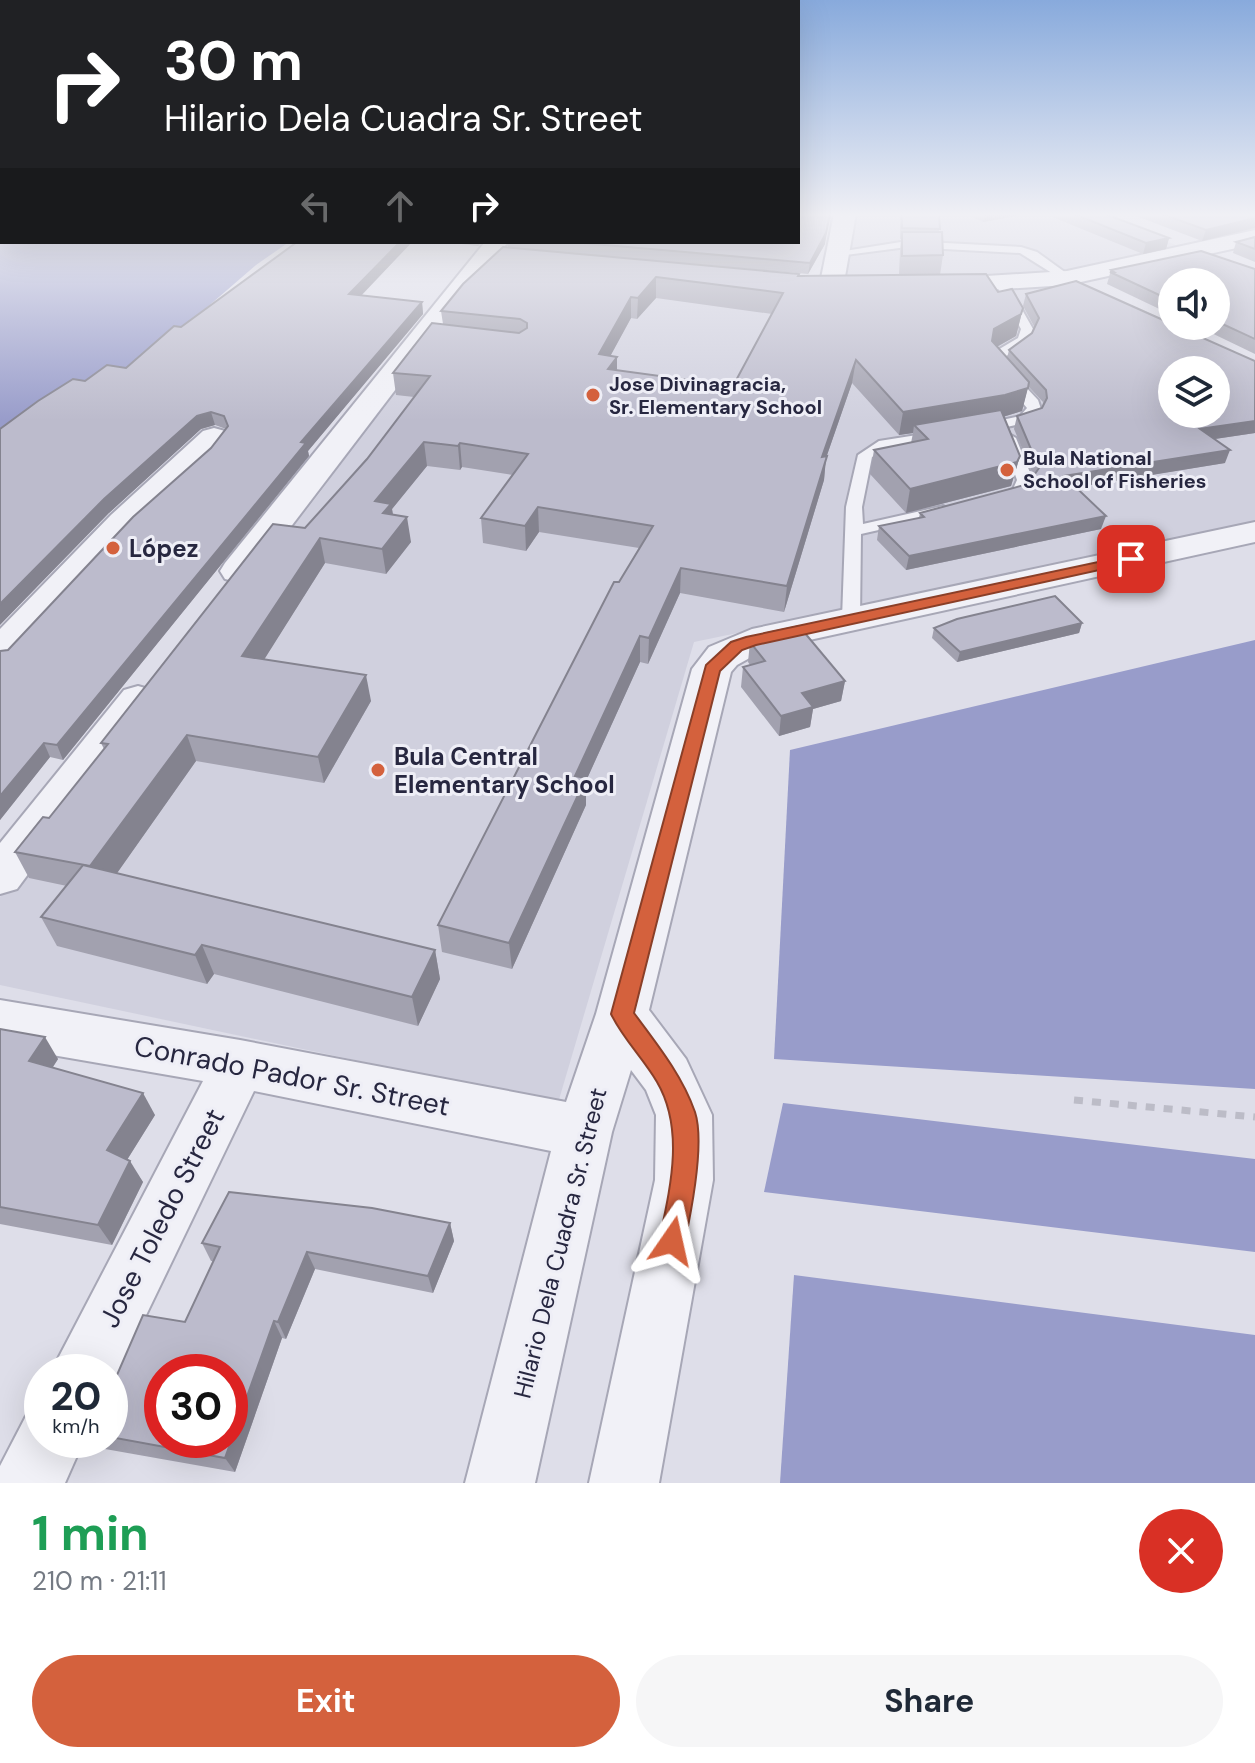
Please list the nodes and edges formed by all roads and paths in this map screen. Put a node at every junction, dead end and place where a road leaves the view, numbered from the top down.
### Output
1 (472, 283) edge
2 (832, 283) edge
3 (996, 283) edge
4 (1001, 283) edge
5 (1078, 283) edge
6 (805, 286) edge
7 (913, 287) edge
8 (831, 288) junction
9 (858, 288) edge
10 (1111, 299) edge
11 (1002, 425) junction
12 (214, 437) dead end
13 (989, 500) edge
14 (960, 507) edge
15 (853, 530) junction
16 (1255, 532) edge
17 (215, 600) edge
18 (851, 619) junction
19 (0, 652) edge
20 (156, 675) edge
21 (0, 876) edge
22 (622, 1014) junction
23 (0, 1023) edge
24 (240, 1064) junction
25 (1074, 1100) dead end
26 (1255, 1117) edge
27 (584, 1132) junction
28 (93, 1354) edge
29 (41, 1458) edge
30 (28, 1483) edge
31 (500, 1483) edge
32 (624, 1483) edge

1 - 17 street
2 - 8 street
3 - 7 street
4 - 11 lane
5 - 10 street
6 - 8 street
8 - 9 street
11 - 13 lane
11 - 15 lane
12 - 19 street
14 - 15 lane
15 - 18 lane
16 - 18 street, Hilario Dela Cuadra Sr. Street
18 - 22 street, Hilario Dela Cuadra Sr. Street
20 - 21 street
22 - 27 street, Hilario Dela Cuadra Sr. Street
22 - 32 street
23 - 24 street, Conrado Pador Sr. Street
24 - 27 street, Conrado Pador Sr. Street
24 - 28 street, Jose Toledo Street
25 - 26 path
27 - 31 street, Hilario Dela Cuadra Sr. Street
29 - 30 street

